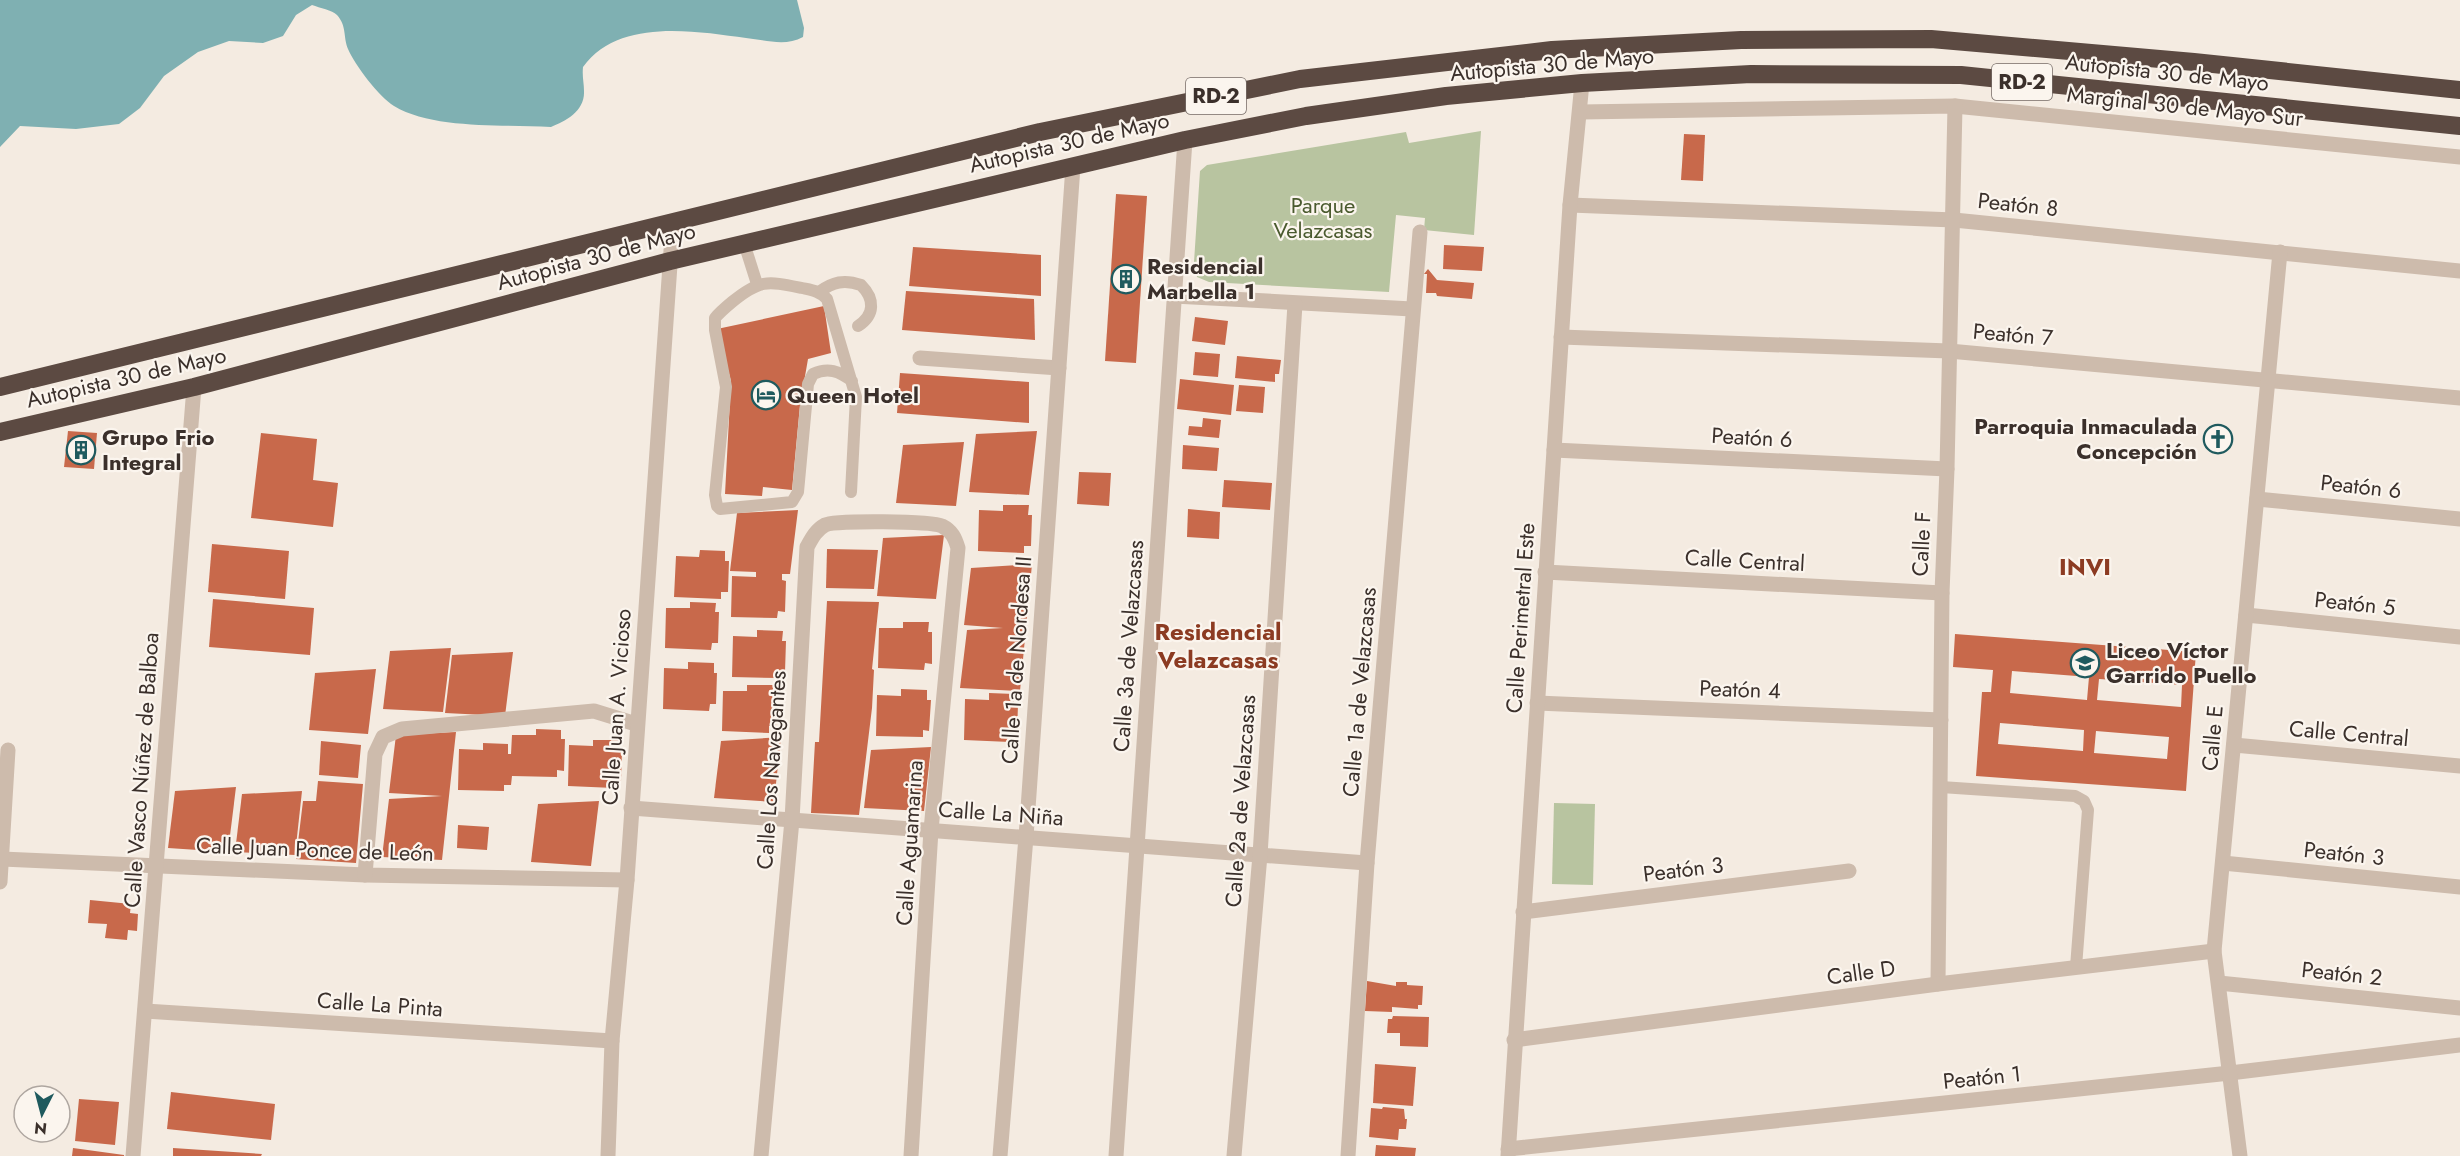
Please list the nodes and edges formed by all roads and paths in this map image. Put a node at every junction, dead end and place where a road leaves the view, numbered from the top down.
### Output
1 (1582, 83) junction
2 (2460, 90) edge
3 (1955, 106) junction
4 (1581, 112) junction
5 (2460, 126) edge
6 (1185, 140) junction
7 (2460, 157) edge
8 (1073, 166) junction
9 (1570, 205) junction
10 (1954, 220) junction
11 (673, 222) junction
12 (1420, 232) dead end
13 (744, 243) junction
14 (2280, 252) junction
15 (670, 261) junction
16 (2460, 271) edge
17 (756, 284) junction
18 (819, 292) junction
19 (1174, 296) junction
20 (1295, 304) junction
21 (1412, 309) junction
22 (858, 326) dead end
23 (1562, 337) junction
24 (1949, 351) junction
25 (920, 358) dead end
26 (1059, 368) junction
27 (2268, 379) junction
28 (852, 381) junction
29 (0, 387) edge
30 (194, 387) junction
31 (2460, 398) edge
32 (0, 432) edge
33 (1554, 450) junction
34 (1947, 469) junction
35 (851, 492) dead end
36 (2257, 498) junction
37 (2460, 519) edge
38 (953, 534) joint
39 (1545, 572) junction
40 (1942, 592) junction
41 (2246, 615) junction
42 (2460, 637) edge
43 (1537, 703) junction
44 (1941, 720) junction
45 (636, 724) junction
46 (2235, 745) junction
47 (8, 750) dead end
48 (2460, 766) edge
49 (1941, 787) junction
50 (632, 808) junction
51 (792, 820) junction
52 (931, 830) junction
53 (1026, 837) junction
54 (1138, 846) junction
55 (1260, 855) junction
56 (3, 859) junction
57 (1367, 863) junction
58 (2223, 863) junction
59 (156, 866) junction
60 (1849, 871) dead end
61 (365, 875) junction
62 (627, 880) junction
63 (0, 882) edge
64 (2460, 887) edge
65 (1523, 912) junction
66 (2214, 951) junction
67 (2076, 967) junction
68 (2218, 983) junction
69 (1938, 984) junction
70 (2460, 1008) edge
71 (145, 1011) junction
72 (1514, 1040) junction
73 (612, 1041) junction
74 (2460, 1045) edge
75 (2230, 1073) junction
76 (1508, 1153) edge
77 (133, 1156) edge
78 (608, 1156) edge
79 (761, 1156) edge
80 (911, 1156) edge
81 (1000, 1156) edge
82 (1116, 1156) edge
83 (1234, 1156) edge
84 (1348, 1156) edge
85 (2240, 1156) edge

1 - 4 street, Calle Perimetral Este
1 - 5 highway, Autopista 30 de Mayo / RD-2
1 - 6 highway, Autopista 30 de Mayo / RD-2
2 - 11 highway, Autopista 30 de Mayo / RD-2
3 - 4 street, Marginal 30 de Mayo Sur
3 - 7 street, Marginal 30 de Mayo Sur
3 - 10 street, Calle F
4 - 9 street, Calle Perimetral Este
6 - 8 highway, Autopista 30 de Mayo / RD-2
6 - 19 street, Calle 3a de Velazcasas
8 - 13 highway, Autopista 30 de Mayo / RD-2
8 - 26 street, Calle 1a de Nordesa II
9 - 10 street, Peatón 8
9 - 23 street, Calle Perimetral Este
10 - 14 street, Peatón 8
10 - 24 street, Calle F
11 - 15 street, Calle Juan A. Vicioso
11 - 29 highway, Autopista 30 de Mayo / RD-2
12 - 21 street, Calle 1a de Velazcasas
13 - 15 highway, Autopista 30 de Mayo / RD-2
13 - 17 lane
14 - 16 street, Peatón 8
14 - 27 street, Calle E
15 - 30 highway, Autopista 30 de Mayo / RD-2
15 - 45 street, Calle Juan A. Vicioso
17 - 18 lane
17 - 28 lane
18 - 22 lane
18 - 28 lane
19 - 20 street
19 - 54 street, Calle 3a de Velazcasas
20 - 21 street
20 - 55 street, Calle 2a de Velazcasas
21 - 57 street, Calle 1a de Velazcasas
23 - 24 street, Peatón 7
23 - 33 street, Calle Perimetral Este
24 - 27 street, Peatón 7
24 - 34 street, Calle F
25 - 26 street
26 - 53 street, Calle 1a de Nordesa II
27 - 31 street, Peatón 7
27 - 36 street, Calle E
28 - 35 lane
30 - 32 highway, Autopista 30 de Mayo / RD-2
30 - 59 street, Calle Vasco Núñez de Balboa
33 - 34 street, Peatón 6
33 - 39 street, Calle Perimetral Este
34 - 40 street, Calle F
36 - 37 street, Peatón 6
36 - 41 street, Calle E
38 - 51 street, Calle Los Navegantes
38 - 52 street, Calle Aguamarina
39 - 40 street, Calle Central
39 - 43 street, Calle Perimetral Este
40 - 44 street, Calle F
41 - 42 street, Peatón 5
41 - 46 street, Calle E
43 - 44 street, Peatón 4
43 - 65 street, Calle Perimetral Este
44 - 49 street, Calle F
45 - 50 street, Calle Juan A. Vicioso
45 - 61 street
46 - 48 street, Calle Central
46 - 58 street, Calle E
47 - 56 street
49 - 67 lane
49 - 69 street, Calle F
50 - 51 street, Calle La Niña
50 - 62 street, Calle Juan A. Vicioso
51 - 52 street, Calle La Niña
51 - 79 street, Calle Los Navegantes
52 - 53 street, Calle La Niña
52 - 80 street, Calle Aguamarina
53 - 54 street, Calle La Niña
53 - 81 street, Calle 1a de Nordesa II
54 - 55 street, Calle La Niña
54 - 82 street, Calle 3a de Velazcasas
55 - 57 street, Calle La Niña
55 - 83 street, Calle 2a de Velazcasas
56 - 59 street, Calle Juan Ponce de León
56 - 63 street
57 - 84 street, Calle 1a de Velazcasas
58 - 64 street, Peatón 3
58 - 66 street, Calle E
59 - 61 street, Calle Juan Ponce de León
59 - 71 street, Calle Vasco Núñez de Balboa
60 - 65 street, Peatón 3
61 - 62 street, Calle Juan Ponce de León
62 - 73 street, Calle Juan A. Vicioso
65 - 72 street, Calle Perimetral Este
66 - 67 street, Calle D
66 - 68 street, Calle E
67 - 69 street, Calle D
68 - 70 street, Peatón 2
68 - 75 street, Calle E
69 - 72 street, Calle D
71 - 73 street, Calle La Pinta
71 - 77 street, Calle Vasco Núñez de Balboa
72 - 76 street, Calle Perimetral Este
73 - 78 street, Calle Juan A. Vicioso
74 - 75 street, Peatón 1
75 - 76 street, Peatón 1
75 - 85 street, Calle E

